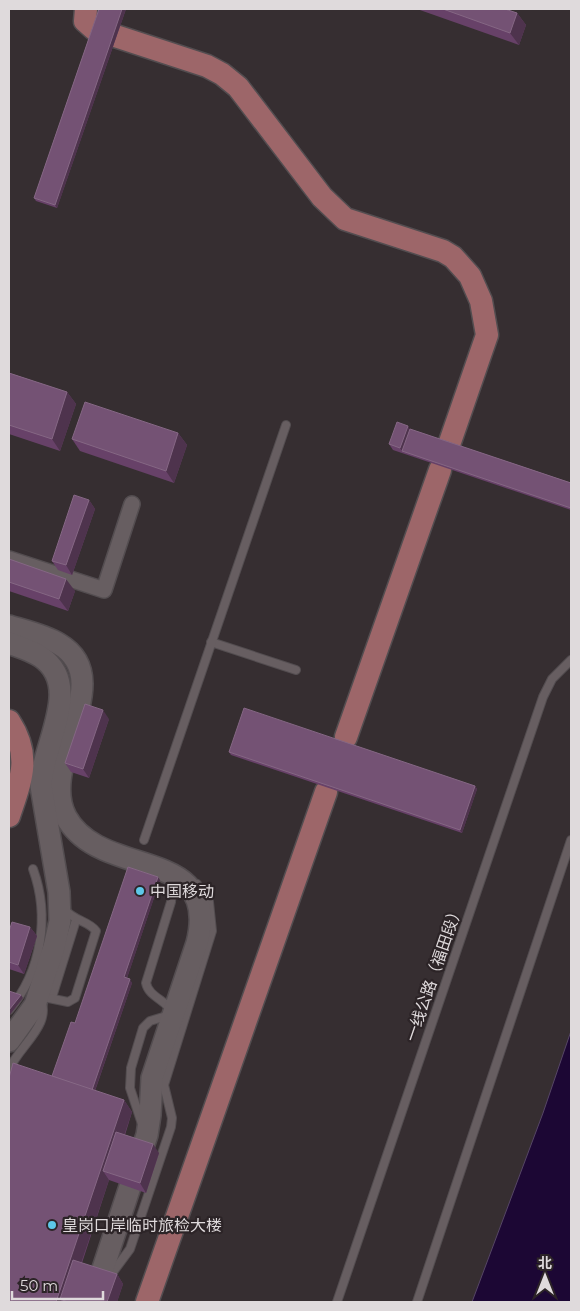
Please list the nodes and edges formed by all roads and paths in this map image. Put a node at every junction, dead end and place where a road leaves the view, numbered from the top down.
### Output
1 (86, 9) edge
2 (286, 425) dead end
3 (450, 442) edge
4 (440, 470) dead end
5 (132, 504) dead end
6 (9, 558) edge
7 (9, 626) edge
8 (211, 642) junction
9 (9, 644) edge
10 (571, 660) edge
11 (296, 670) dead end
12 (9, 721) edge
13 (346, 737) dead end
14 (326, 792) dead end
15 (9, 816) edge
16 (144, 840) dead end
17 (571, 840) edge
18 (33, 869) dead end
19 (173, 874) junction
20 (60, 898) junction
21 (76, 920) junction
22 (45, 996) junction
23 (9, 1010) edge
24 (173, 1014) junction
25 (9, 1041) edge
26 (9, 1070) edge
27 (108, 1287) edge
28 (92, 1302) edge
29 (147, 1302) edge
30 (337, 1302) edge
31 (417, 1302) edge

1 - 3 main road
2 - 8 lane
4 - 13 main road
5 - 6 street
7 - 19 main road
8 - 11 lane
8 - 16 lane
9 - 20 main road
10 - 30 lane, 一线公路（福田段）
12 - 15 main road
14 - 29 main road
17 - 31 lane
18 - 23 lane
19 - 24 main road
19 - 24 lane
19 - 27 lane
20 - 21 lane
20 - 22 main road
21 - 22 lane
21 - 22 lane
22 - 25 main road
22 - 26 lane
24 - 28 main road

